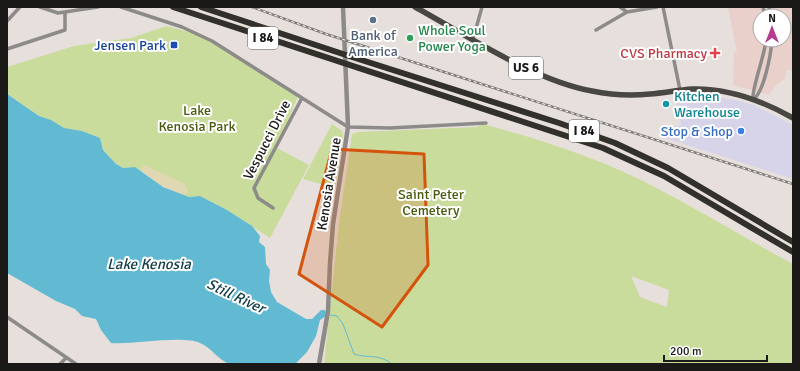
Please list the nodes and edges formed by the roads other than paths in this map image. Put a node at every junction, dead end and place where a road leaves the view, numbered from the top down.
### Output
1 (20, 7) edge
2 (40, 7) edge
3 (98, 7) edge
4 (121, 7) edge
5 (173, 7) edge
6 (201, 7) edge
7 (343, 7) edge
8 (415, 7) edge
9 (482, 7) edge
10 (620, 7) edge
11 (657, 7) edge
12 (663, 7) edge
13 (65, 12) junction
14 (627, 12) junction
15 (7, 21) edge
16 (596, 30) dead end
17 (473, 39) junction
18 (765, 48) edge
19 (770, 48) edge
20 (7, 49) edge
21 (680, 90) junction
22 (302, 98) junction
23 (753, 100) junction
24 (793, 118) edge
25 (486, 123) dead end
26 (348, 127) junction
27 (273, 208) dead end
28 (793, 242) edge
29 (793, 252) edge
30 (7, 316) edge
31 (66, 358) junction
32 (60, 364) edge
33 (76, 364) edge
34 (320, 364) edge

1 - 15 street
2 - 13 street
3 - 13 street
4 - 22 street
5 - 29 highway, I 84
6 - 28 highway, I 84
7 - 26 street, Kenosia Avenue
8 - 17 main road, US 6
9 - 17 street
10 - 14 street
11 - 14 street
12 - 21 street
13 - 20 street
14 - 16 street
17 - 21 main road, US 6
18 - 23 street
19 - 23 street
21 - 23 main road, US 6
22 - 26 street
22 - 27 street, Vespucci Drive
23 - 24 main road, US 6
25 - 26 street
26 - 34 street, Kenosia Avenue
30 - 31 street
31 - 32 street
31 - 33 street

